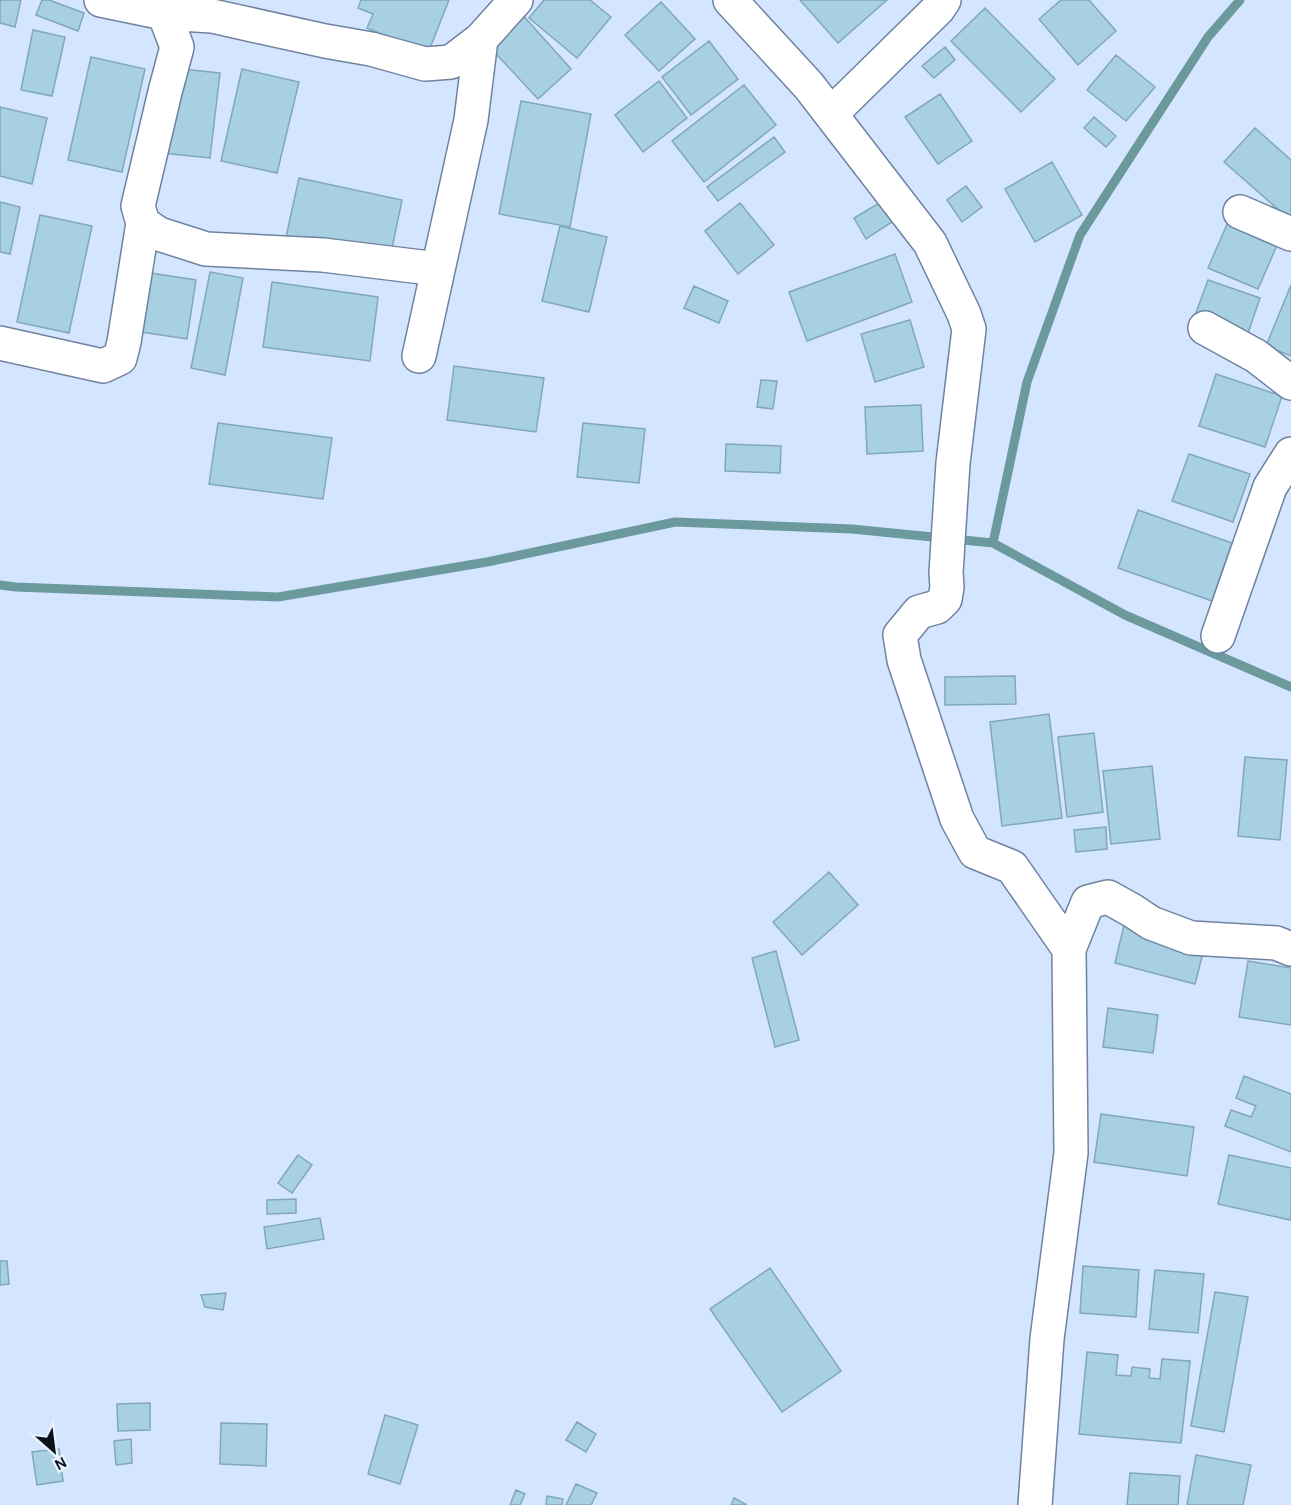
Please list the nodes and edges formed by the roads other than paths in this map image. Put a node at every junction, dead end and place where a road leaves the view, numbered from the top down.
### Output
1 (101, 0) edge
2 (516, 0) edge
3 (729, 0) edge
4 (934, 3) edge
5 (165, 13) junction
6 (481, 39) junction
7 (425, 64) junction
8 (831, 114) junction
9 (471, 120) junction
10 (1240, 212) dead end
11 (143, 223) junction
12 (1291, 234) edge
13 (438, 269) junction
14 (1205, 327) dead end
15 (0, 343) edge
16 (419, 356) dead end
17 (1291, 383) edge
18 (1291, 454) edge
19 (1218, 636) dead end
20 (1069, 949) junction
21 (1291, 949) edge
22 (1035, 1505) edge

1 - 5 street
2 - 6 street
3 - 8 street
4 - 8 street
5 - 7 street
5 - 11 street
6 - 7 street
6 - 9 street
7 - 9 street
8 - 20 street
9 - 13 street
10 - 12 street
11 - 13 street
11 - 15 street
13 - 16 street
14 - 17 street
18 - 19 street
20 - 21 street
20 - 22 street

